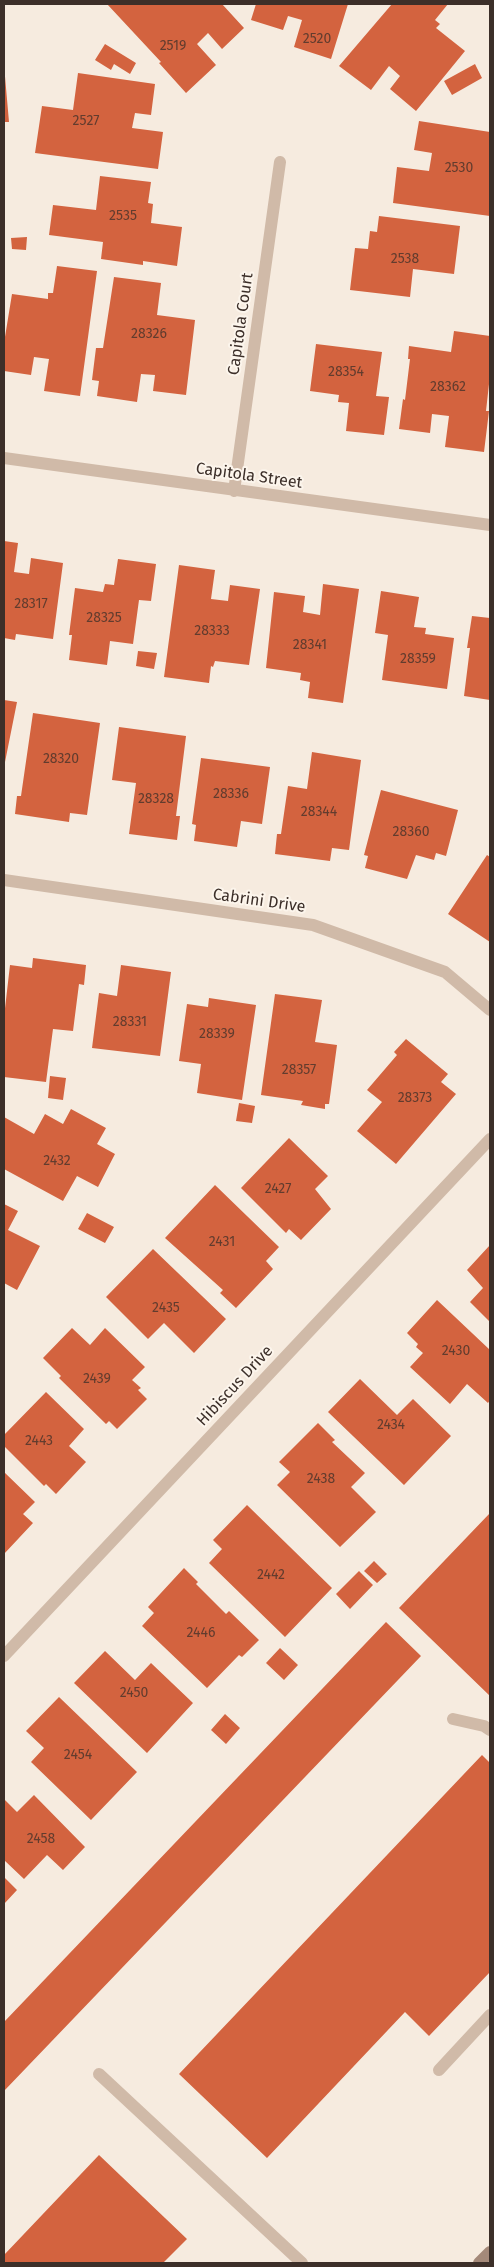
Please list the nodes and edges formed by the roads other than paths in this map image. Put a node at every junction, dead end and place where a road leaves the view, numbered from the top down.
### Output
1 (280, 162) dead end
2 (4, 458) edge
3 (234, 491) junction
4 (490, 525) edge
5 (4, 880) edge
6 (490, 1010) edge
7 (490, 1140) edge
8 (4, 1656) edge
9 (453, 1719) dead end
10 (490, 1730) edge
11 (490, 2014) edge
12 (439, 2070) dead end
13 (99, 2074) dead end
14 (490, 2252) edge
15 (302, 2263) edge
16 (479, 2263) edge

1 - 3 street, Capitola Court
2 - 3 street, Capitola Street
3 - 4 street, Capitola Street
5 - 6 street, Cabrini Drive
7 - 8 street, Hibiscus Drive
9 - 10 street
11 - 12 street
13 - 15 street
14 - 16 main road

